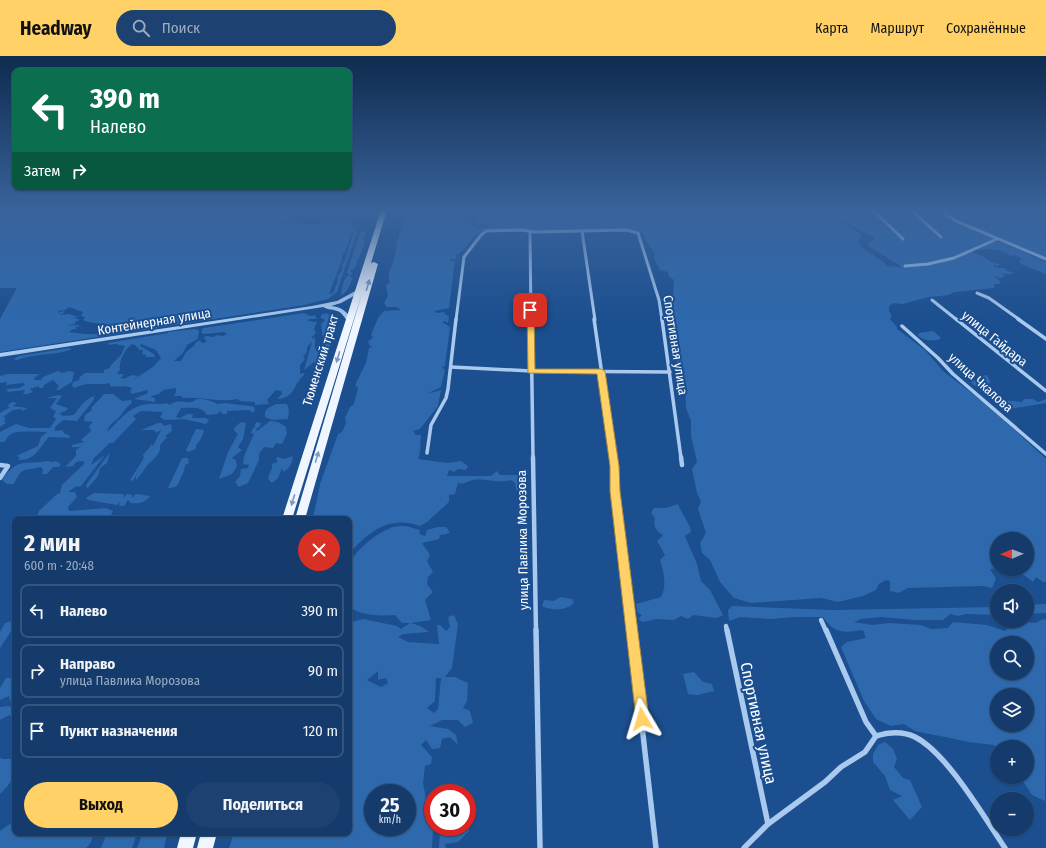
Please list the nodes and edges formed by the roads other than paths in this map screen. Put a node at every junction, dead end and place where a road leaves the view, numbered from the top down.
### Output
1 (372, 247) edge
2 (379, 247) edge
3 (472, 247) edge
4 (530, 247) edge
5 (584, 247) edge
6 (642, 247) edge
7 (979, 247) edge
8 (1018, 247) edge
9 (1046, 259) edge
10 (905, 266) dead end
11 (358, 291) junction
12 (977, 293) dead end
13 (932, 300) dead end
14 (312, 308) junction
15 (349, 320) junction
16 (902, 326) dead end
17 (1046, 339) edge
18 (0, 356) edge
19 (451, 367) junction
20 (531, 371) junction
21 (601, 371) junction
22 (670, 372) junction
23 (1046, 391) edge
24 (427, 453) dead end
25 (1046, 454) edge
26 (0, 465) edge
27 (682, 465) dead end
28 (0, 478) edge
29 (288, 516) edge
30 (301, 516) edge
31 (821, 620) dead end
32 (726, 626) dead end
33 (876, 736) junction
34 (768, 824) junction
35 (189, 836) edge
36 (208, 836) edge
37 (185, 848) edge
38 (205, 848) edge
39 (540, 848) edge
40 (656, 848) edge
41 (744, 848) edge
42 (1005, 848) edge

1 - 11 main road, Тюменский тракт
30 -> 2 main road, Тюменский тракт
3 - 19 street
4 - 20 street, улица Павлика Морозова
5 - 21 street
6 - 22 street, Спортивная улица
7 - 10 street
8 - 9 street
11 - 14 street, Контейнерная улица
11 - 15 main road, Тюменский тракт
12 - 17 street
13 - 23 street, улица Гайдара
14 - 15 street, Контейнерная улица
14 - 18 street, Контейнерная улица
15 -> 29 main road, Тюменский тракт
16 - 25 street, улица Чкалова
19 - 20 street
19 - 24 street
20 - 21 street
20 - 39 street, улица Павлика Морозова
21 - 22 street
21 - 40 street
22 - 27 street, Спортивная улица
26 - 28 street
31 - 33 street
32 - 34 street, Спортивная улица
33 - 34 street
33 - 42 street
34 - 41 street
35 - 37 main road
36 - 38 main road

